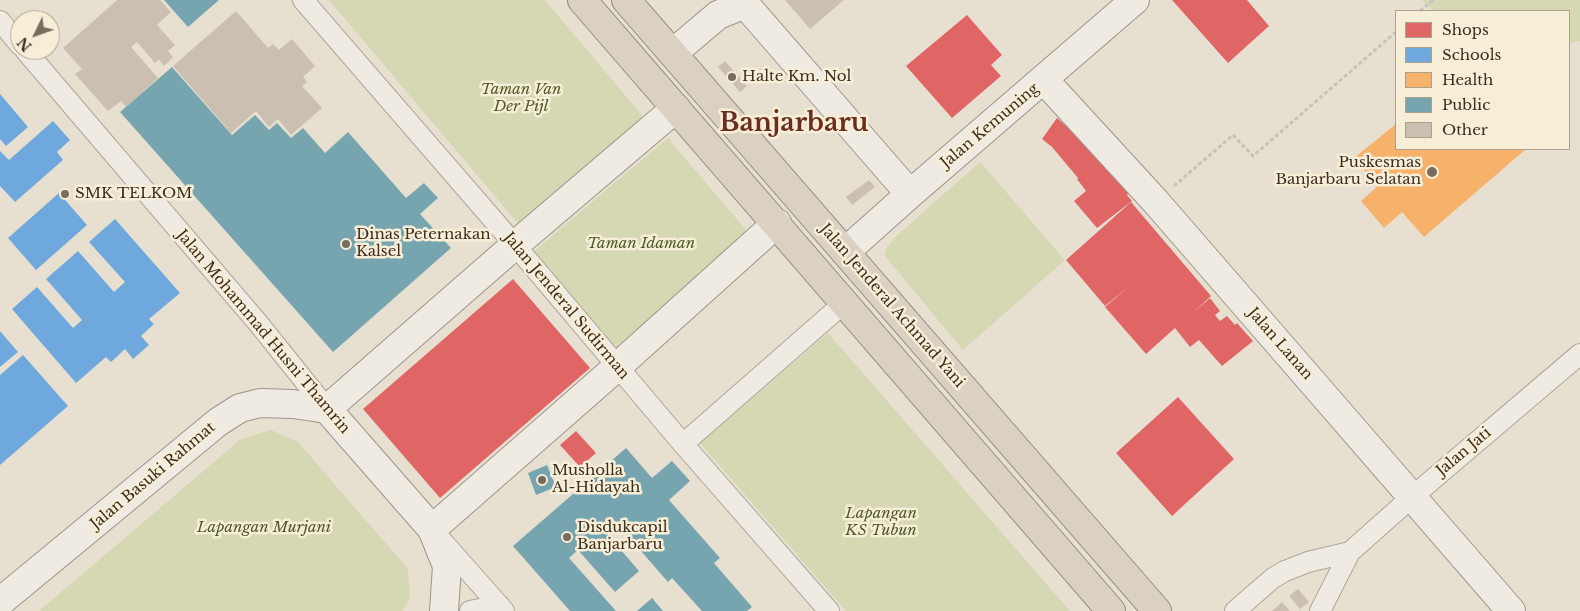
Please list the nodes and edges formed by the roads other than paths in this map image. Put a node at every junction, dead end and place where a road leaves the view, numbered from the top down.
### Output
1 (303, 0) edge
2 (582, 0) edge
3 (626, 0) edge
4 (1136, 0) edge
5 (746, 2) edge
6 (0, 21) edge
7 (10, 33) edge
8 (673, 53) junction
9 (34, 60) edge
10 (1044, 80) junction
11 (676, 108) junction
12 (910, 194) junction
13 (777, 223) junction
14 (515, 245) junction
15 (845, 252) junction
16 (844, 303) junction
17 (1580, 354) edge
18 (617, 367) junction
19 (327, 409) junction
20 (682, 444) junction
21 (1047, 485) junction
22 (1412, 497) junction
23 (1021, 507) junction
24 (432, 529) junction
25 (1350, 552) junction
26 (1, 598) edge
27 (501, 608) edge
28 (444, 611) edge
29 (470, 611) edge
30 (829, 611) edge
31 (1112, 611) edge
32 (1158, 611) edge
33 (1235, 611) edge
34 (1320, 611) edge
35 (1511, 611) edge

1 - 14 street, Jalan Jenderal Sudirman
2 - 11 highway
3 - 8 highway, Jalan Jenderal Achmad Yani
4 - 10 main road, Jalan Kemuning
5 - 8 main road
5 - 12 main road
6 - 7 street
8 - 15 highway, Jalan Jenderal Achmad Yani
9 - 19 street, Jalan Mohammad Husni Thamrin
10 - 12 main road, Jalan Kemuning
10 - 22 main road, Jalan Lanan
11 - 13 highway
11 - 14 main road
12 - 15 main road, Jalan Kemuning
13 - 16 highway
13 - 18 main road
14 - 18 street, Jalan Jenderal Sudirman
14 - 19 main road
15 - 21 highway, Jalan Jenderal Achmad Yani
16 - 20 street
16 - 23 highway
17 - 22 street, Jalan Jati
18 - 20 street, Jalan Jenderal Sudirman
18 - 24 main road
19 - 24 main road, Jalan Mohammad Husni Thamrin
19 - 26 main road, Jalan Basuki Rahmat
20 - 30 street, Jalan Jenderal Sudirman
21 - 23 highway
21 - 32 highway, Jalan Jenderal Achmad Yani
22 - 25 street, Jalan Jati
22 - 35 main road, Jalan Lanan
23 - 31 highway
24 - 27 street, Jalan Mohammad Husni Thamrin
24 - 28 main road
25 - 33 street, Jalan Jati
25 - 34 street, Jalan Jati
27 - 29 street

